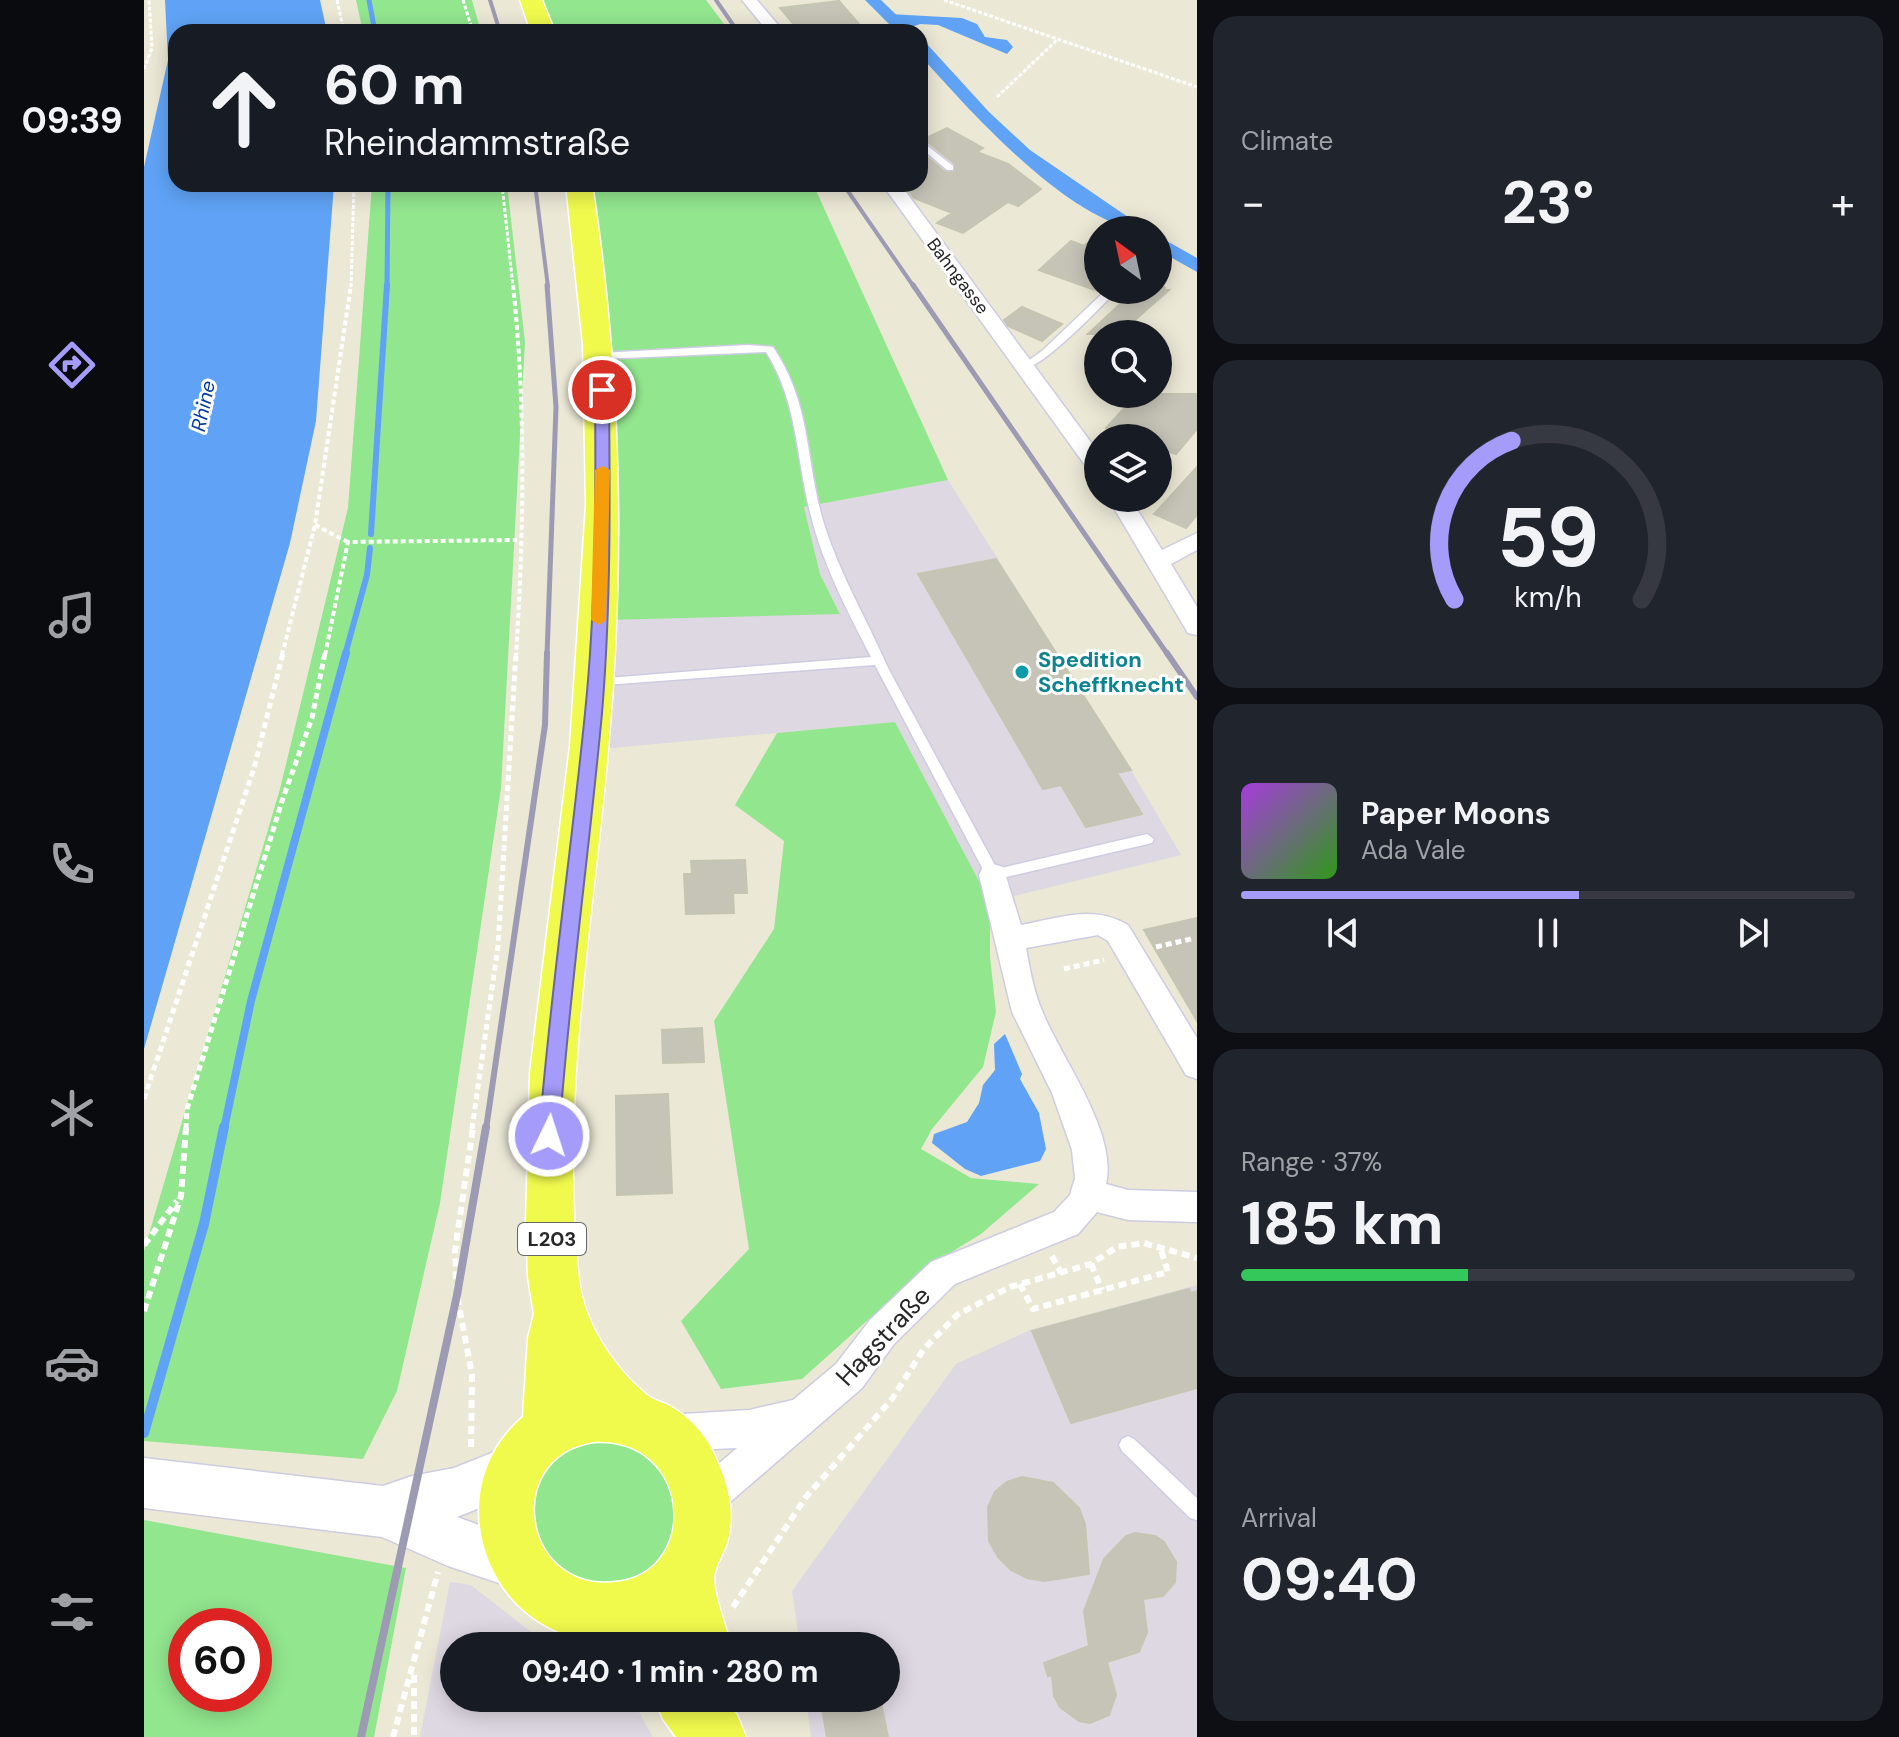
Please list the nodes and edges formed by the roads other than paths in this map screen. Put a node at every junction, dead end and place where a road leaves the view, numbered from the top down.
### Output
1 (531, 0) edge
2 (749, 0) edge
3 (540, 24) edge
4 (769, 24) edge
5 (928, 150) edge
6 (950, 168) dead end
7 (580, 192) edge
8 (897, 192) edge
9 (1097, 304) edge
10 (600, 356) junction
11 (1026, 367) junction
12 (1084, 448) edge
13 (1128, 512) edge
14 (1197, 540) edge
15 (1159, 561) junction
16 (1197, 627) edge
17 (881, 660) junction
18 (595, 683) junction
19 (1147, 839) dead end
20 (993, 875) junction
21 (1012, 939) junction
22 (1197, 1066) edge
23 (1090, 1195) junction
24 (1194, 1208) edge
25 (560, 1314) junction
26 (803, 1416) junction
27 (646, 1424) junction
28 (1128, 1445) dead end
29 (513, 1453) junction
30 (144, 1483) edge
31 (701, 1503) junction
32 (1197, 1511) edge
33 (383, 1512) junction
34 (517, 1563) junction
35 (683, 1570) junction
36 (629, 1630) edge
37 (715, 1630) edge
38 (696, 1712) edge
39 (713, 1712) edge
40 (717, 1737) edge

1 - 3 main road
2 - 4 street
5 - 6 lane
7 - 10 main road, L203
8 - 11 street, Bahngasse
9 - 11 lane
10 - 17 lane
10 - 18 main road, L203
11 - 12 street, Bahngasse
13 - 15 street
14 - 15 street
15 - 16 street
17 - 18 lane
17 - 20 lane
18 - 25 main road, L203
19 - 20 lane
20 - 21 street
21 - 22 street
21 - 23 street
23 - 24 street
23 - 26 street, Hagstraße
25 - 27 main road, L203
25 - 29 main road, L203
26 - 27 street, Hagstraße
26 - 31 street, Hagstraße
27 - 29 main road, Hagstraße
27 - 31 main road, L203
28 - 32 lane
29 - 33 main road
29 - 34 main road, L203
30 - 33 main road
31 - 35 main road, L203
33 - 34 main road
34 - 36 main road, L203
35 - 36 main road, L203
35 - 37 main road
38 - 40 main road
39 - 40 main road

